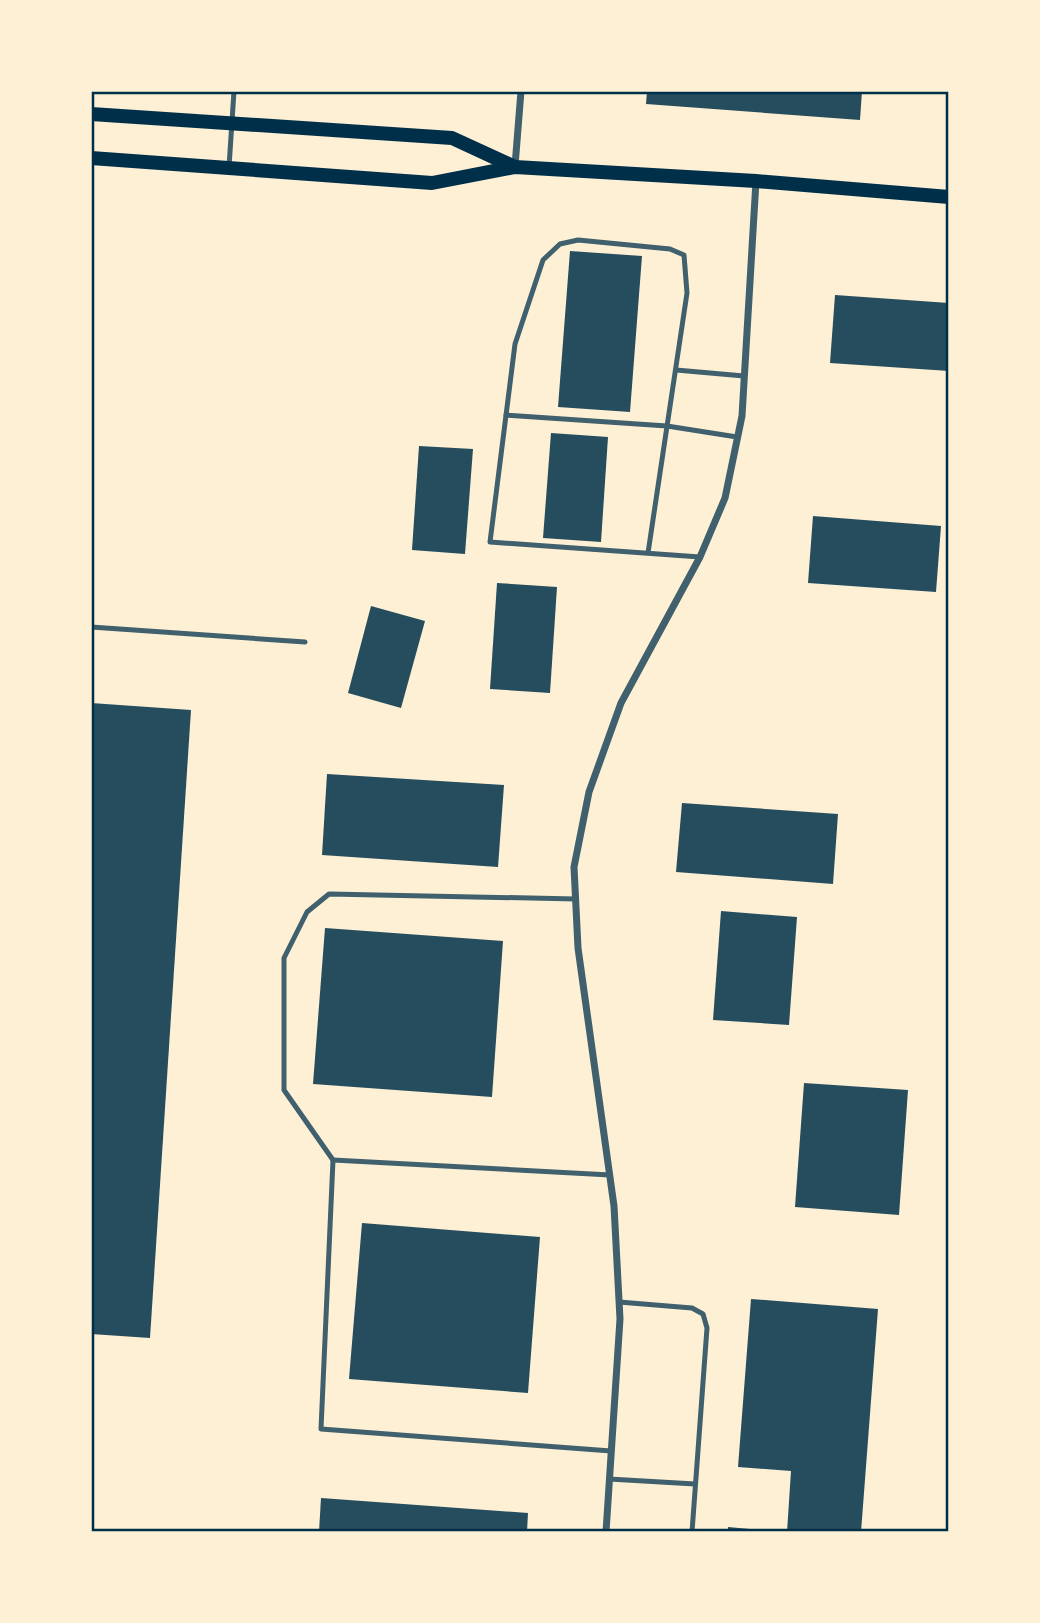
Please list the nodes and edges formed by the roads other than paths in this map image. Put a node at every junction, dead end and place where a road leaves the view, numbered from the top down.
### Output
1 (234, 91) edge
2 (521, 91) edge
3 (91, 114) edge
4 (231, 123) junction
5 (91, 158) edge
6 (229, 167) junction
7 (515, 167) junction
8 (756, 181) junction
9 (949, 197) edge
10 (676, 370) junction
11 (744, 376) junction
12 (506, 415) junction
13 (667, 426) junction
14 (737, 437) junction
15 (648, 554) junction
16 (700, 557) junction
17 (91, 627) edge
18 (305, 642) dead end
19 (576, 899) junction
20 (334, 1160) junction
21 (610, 1175) junction
22 (619, 1302) junction
23 (611, 1451) junction
24 (609, 1479) junction
25 (695, 1484) junction
26 (606, 1532) edge
27 (692, 1532) edge

1 - 4 lane
2 - 7 street
3 - 4 main road
4 - 6 lane
4 - 7 main road
5 - 6 main road
6 - 7 main road
7 - 8 main road
8 - 9 main road
8 - 11 street
10 - 11 lane
10 - 12 lane
10 - 13 lane
11 - 14 street
12 - 13 lane
12 - 15 lane
13 - 14 lane
13 - 15 lane
14 - 16 street
15 - 16 lane
16 - 19 street
17 - 18 lane
19 - 20 lane
19 - 21 street
20 - 21 lane
20 - 23 lane
21 - 22 street
22 - 23 street
22 - 25 lane
23 - 24 street
24 - 25 lane
24 - 26 street
25 - 27 lane

